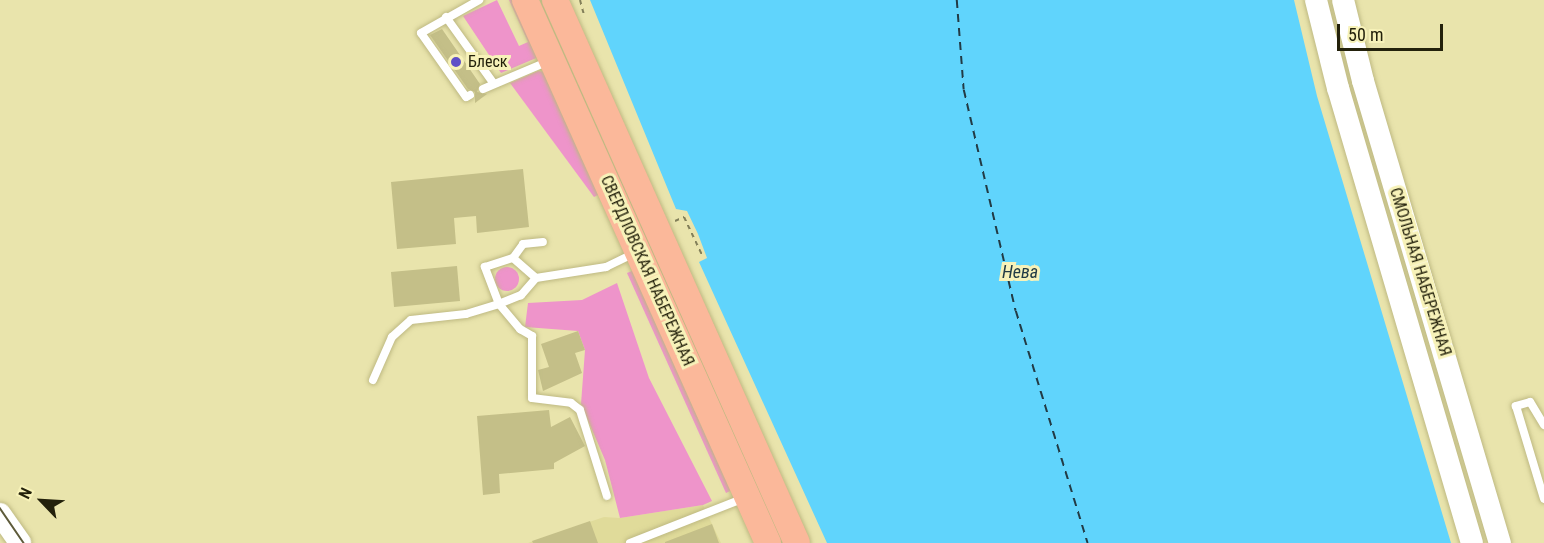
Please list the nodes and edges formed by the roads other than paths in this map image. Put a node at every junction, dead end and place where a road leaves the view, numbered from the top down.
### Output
1 (478, 0) edge
2 (525, 0) edge
3 (555, 0) edge
4 (1316, 0) edge
5 (1343, 0) edge
6 (446, 17) junction
7 (553, 59) junction
8 (494, 84) junction
9 (483, 89) dead end
10 (470, 95) dead end
11 (543, 242) dead end
12 (638, 252) junction
13 (513, 258) junction
14 (536, 278) junction
15 (499, 304) junction
16 (373, 380) dead end
17 (1544, 425) edge
18 (607, 496) dead end
19 (747, 497) junction
20 (1544, 499) edge
21 (0, 514) edge
22 (20, 543) edge
23 (630, 543) edge
24 (768, 543) edge
25 (797, 543) edge
26 (1472, 543) edge
27 (1500, 543) edge

1 - 6 lane
2 - 7 main road, СВЕРДЛОВСКАЯ НАБЕРЕЖНАЯ
3 - 25 main road, СВЕРДЛОВСКАЯ НАБЕРЕЖНАЯ
4 - 26 main road, СМОЛЬНАЯ НАБЕРЕЖНАЯ
5 - 27 main road, СМОЛЬНАЯ НАБЕРЕЖНАЯ
6 - 8 lane
6 - 10 lane
7 - 8 lane
7 - 12 main road, СВЕРДЛОВСКАЯ НАБЕРЕЖНАЯ
8 - 9 lane
11 - 13 lane
12 - 14 lane
12 - 19 main road, СВЕРДЛОВСКАЯ НАБЕРЕЖНАЯ
13 - 14 lane
13 - 15 lane
14 - 15 lane
15 - 16 lane
15 - 18 lane
17 - 20 lane
19 - 23 lane
19 - 24 main road, СВЕРДЛОВСКАЯ НАБЕРЕЖНАЯ
21 - 22 main road

